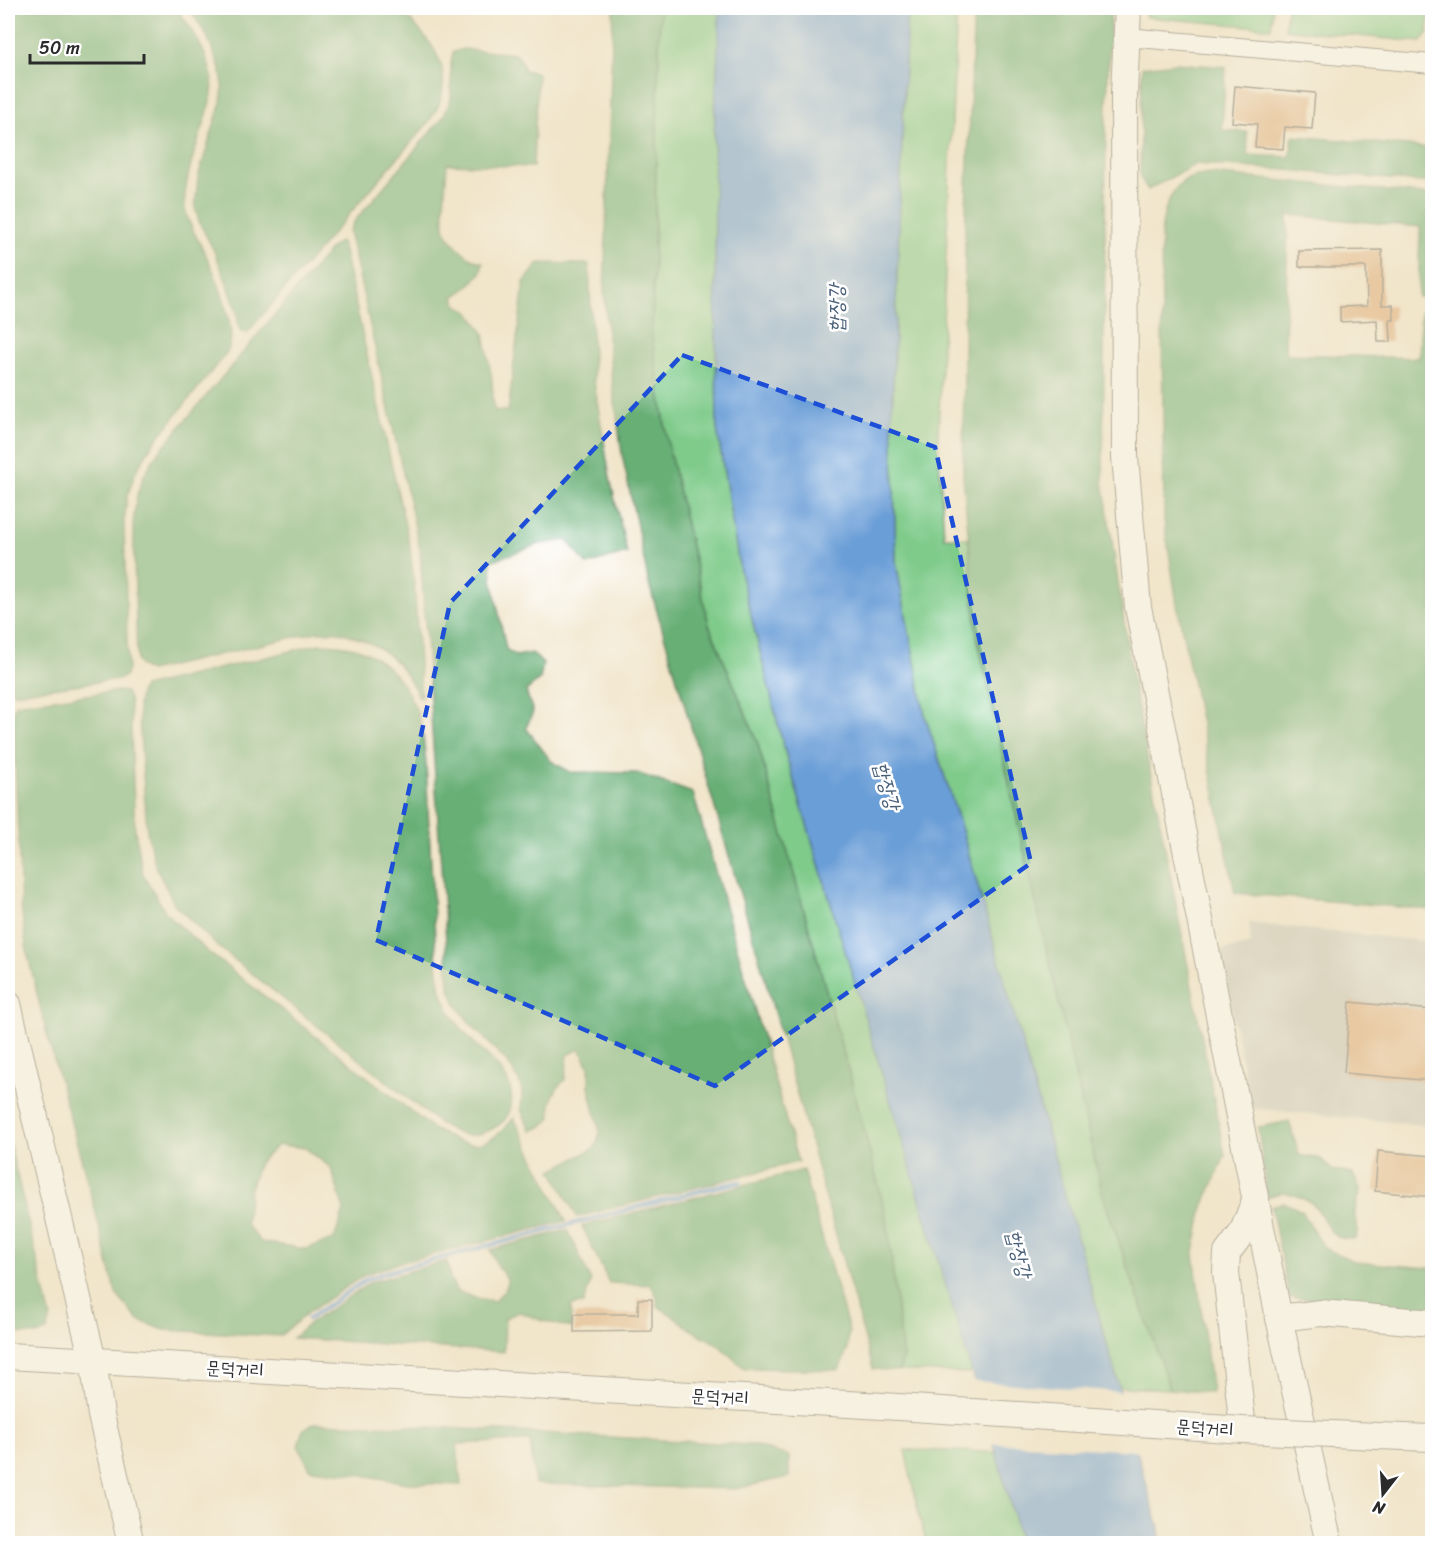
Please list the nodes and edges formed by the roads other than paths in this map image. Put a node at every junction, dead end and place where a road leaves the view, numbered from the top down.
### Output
1 (1128, 8) edge
2 (1127, 37) junction
3 (1432, 64) edge
4 (8, 1004) edge
5 (1256, 1198) junction
6 (1279, 1318) junction
7 (1432, 1323) edge
8 (8, 1356) edge
9 (93, 1361) junction
10 (1243, 1430) junction
11 (1432, 1438) edge
12 (131, 1544) edge
13 (1329, 1544) edge

1 - 2 street
2 - 3 street
2 - 5 street
4 - 9 street
5 - 6 street
5 - 10 street
6 - 7 street
6 - 13 street
8 - 9 street, 문덕거리
9 - 10 street, 문덕거리, bridge
9 - 12 street
10 - 11 street, 문덕거리, bridge

